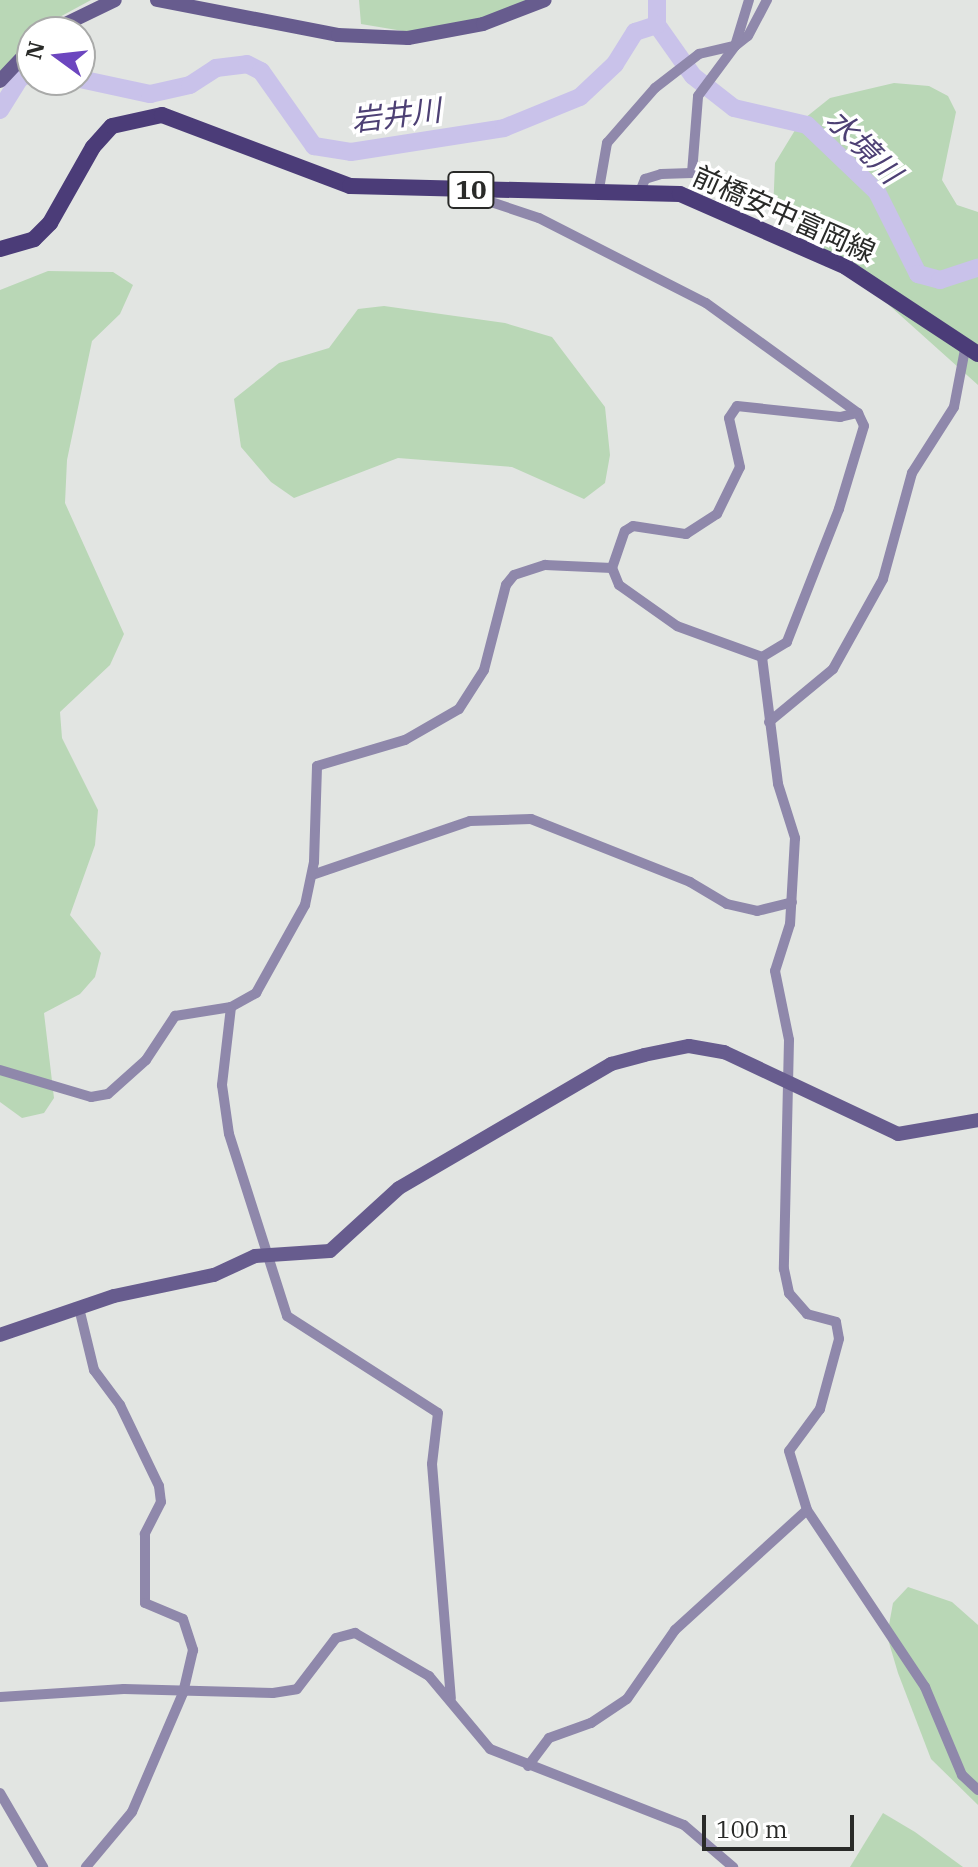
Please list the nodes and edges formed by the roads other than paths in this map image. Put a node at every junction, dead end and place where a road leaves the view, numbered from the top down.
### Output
1 (115, 0) edge
2 (157, 0) edge
3 (545, 0) edge
4 (749, 0) edge
5 (767, 0) edge
6 (82, 16) edge
7 (735, 46) junction
8 (16, 64) edge
9 (0, 81) edge
10 (599, 189) junction
11 (641, 189) junction
12 (478, 190) junction
13 (0, 249) edge
14 (972, 349) edge
15 (858, 413) junction
16 (612, 568) junction
17 (762, 657) junction
18 (769, 722) junction
19 (312, 875) junction
20 (792, 902) junction
21 (231, 1007) junction
22 (0, 1070) edge
23 (786, 1079) junction
24 (978, 1120) edge
25 (269, 1254) junction
26 (79, 1308) junction
27 (0, 1335) edge
28 (807, 1510) junction
29 (183, 1693) junction
30 (0, 1697) edge
31 (451, 1698) junction
32 (528, 1766) junction
33 (978, 1790) edge
34 (0, 1793) edge
35 (43, 1867) edge
36 (86, 1867) edge
37 (733, 1867) edge

1 - 6 street
2 - 3 street
4 - 7 street
5 - 7 street
7 - 10 street
7 - 11 street
8 - 9 street
10 - 11 main road, 前橋安中富岡線 / 10
10 - 12 main road, 前橋安中富岡線 / 10
11 - 14 main road, 前橋安中富岡線 / 10
12 - 13 main road, 前橋安中富岡線 / 10
12 - 15 street
14 - 18 street
15 - 16 street
15 - 17 street
16 - 17 street
16 - 19 street
17 - 18 street
18 - 20 street
19 - 20 street
19 - 21 street
20 - 23 street
21 - 22 street
21 - 25 street
23 - 24 street
23 - 25 street
23 - 28 street
25 - 26 street
25 - 31 street
26 - 27 street
26 - 29 street
28 - 32 street
28 - 33 street
29 - 30 street
29 - 31 street
29 - 36 street
31 - 32 street
32 - 37 street
34 - 35 street

